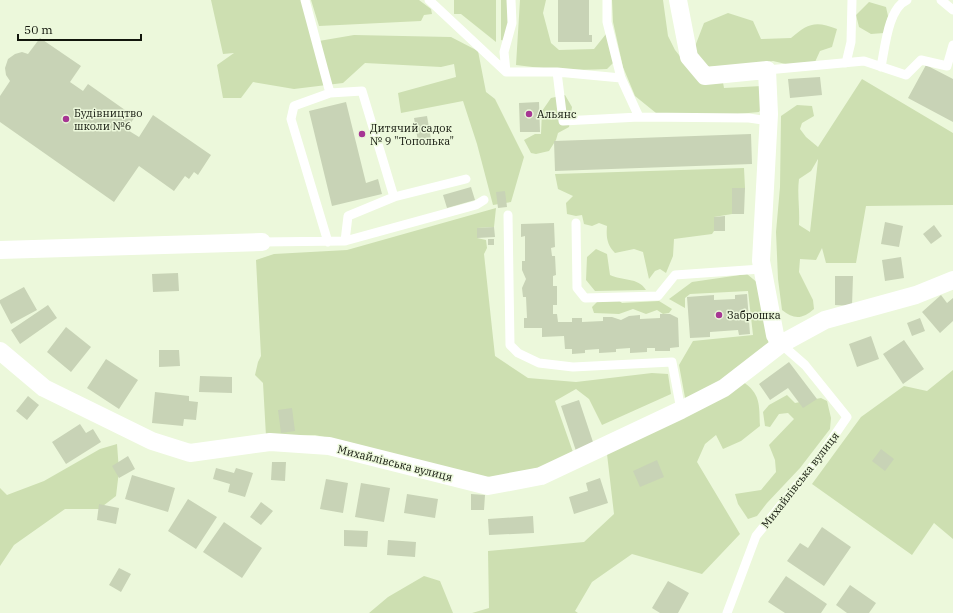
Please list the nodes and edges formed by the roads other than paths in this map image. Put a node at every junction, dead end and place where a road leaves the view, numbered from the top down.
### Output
1 (305, 0) edge
2 (428, 0) edge
3 (511, 0) edge
4 (606, 0) edge
5 (678, 0) edge
6 (852, 0) edge
7 (907, 0) edge
8 (941, 0) edge
9 (953, 10) edge
10 (953, 45) edge
11 (846, 64) junction
12 (881, 67) junction
13 (767, 70) junction
14 (506, 72) junction
15 (557, 72) junction
16 (621, 78) junction
17 (330, 93) junction
18 (639, 117) junction
19 (769, 121) junction
20 (466, 179) dead end
21 (394, 197) junction
22 (484, 200) dead end
23 (508, 216) dead end
24 (576, 223) dead end
25 (346, 241) junction
26 (262, 242) joint
27 (328, 242) junction
28 (0, 250) edge
29 (761, 269) junction
30 (953, 280) edge
31 (781, 344) junction
32 (0, 351) edge
33 (681, 410) junction
34 (727, 613) edge

1 - 17 lane
2 - 14 lane
3 - 14 lane
4 - 16 lane
5 - 13 street
6 - 11 lane
7 - 12 lane
8 - 9 lane
10 - 12 lane
11 - 12 lane
11 - 13 lane
13 - 19 street
14 - 15 lane
15 - 16 lane
15 - 18 lane
16 - 18 lane
17 - 21 lane
17 - 27 lane
18 - 19 lane
19 - 29 street
20 - 21 lane
21 - 25 lane
22 - 25 lane
23 - 33 lane
24 - 29 lane
25 - 27 lane
26 - 27 lane
26 - 28 street
29 - 31 street
30 - 31 street, Михайлівська вулиця
31 - 33 street, Михайлівська вулиця
31 - 34 lane, Михайлівська вулиця
32 - 33 street, Михайлівська вулиця

